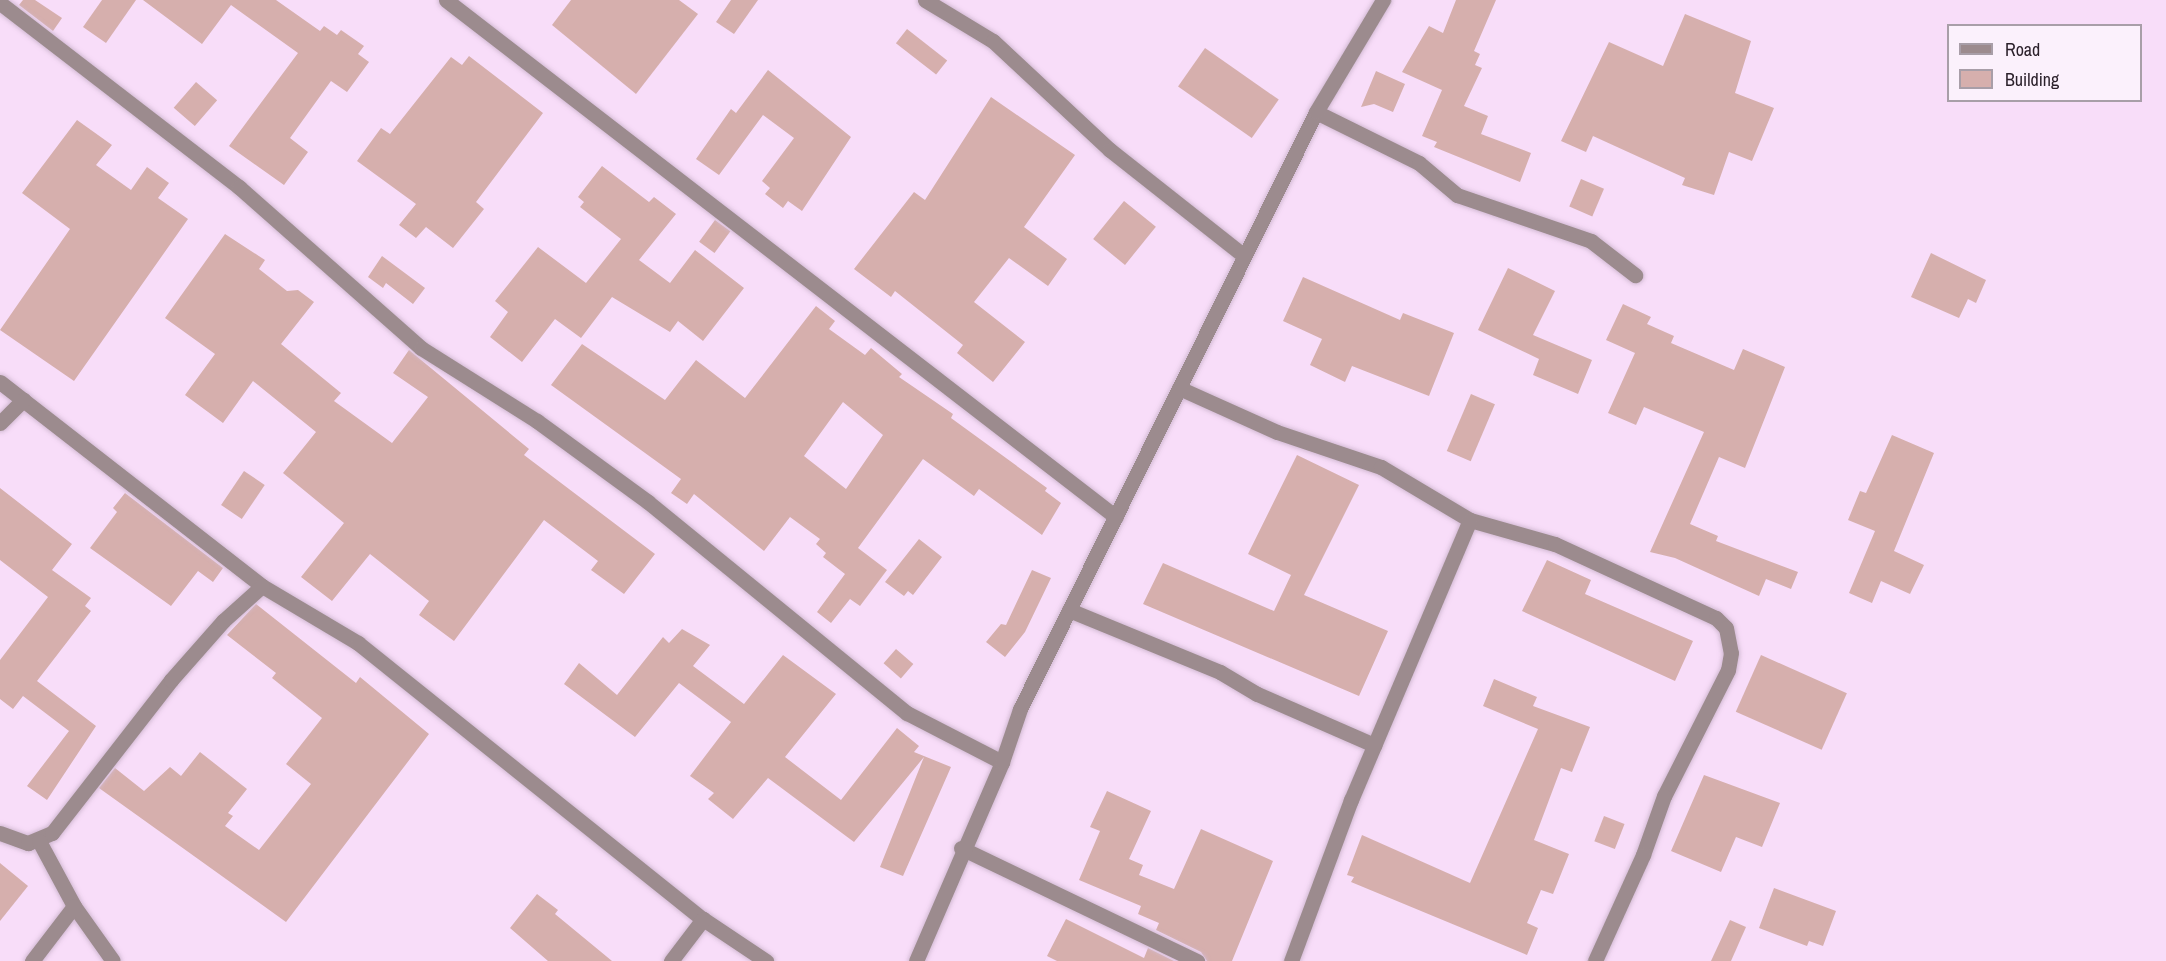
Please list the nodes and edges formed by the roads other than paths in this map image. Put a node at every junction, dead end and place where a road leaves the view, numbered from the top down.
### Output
1 (446, 0) edge
2 (925, 0) edge
3 (1383, 0) edge
4 (0, 3) edge
5 (1316, 112) junction
6 (1243, 255) junction
7 (1635, 275) dead end
8 (0, 382) edge
9 (1179, 388) junction
10 (23, 400) junction
11 (0, 423) edge
12 (1116, 517) junction
13 (1470, 520) junction
14 (262, 586) junction
15 (1069, 610) junction
16 (1374, 745) junction
17 (1002, 762) junction
18 (0, 833) edge
19 (39, 841) junction
20 (961, 848) junction
21 (74, 906) junction
22 (703, 919) junction
23 (32, 961) edge
24 (112, 961) edge
25 (671, 961) edge
26 (766, 961) edge
27 (916, 961) edge
28 (1197, 961) edge
29 (1291, 961) edge
30 (1594, 961) edge

1 - 12 street
2 - 6 street
3 - 5 street
4 - 17 street
5 - 6 street
5 - 7 street
6 - 9 street
8 - 10 street
9 - 12 street
9 - 13 street
10 - 11 street
10 - 14 street
12 - 15 street
13 - 16 street
13 - 30 street
14 - 19 street
14 - 22 street
15 - 16 street
15 - 17 street
16 - 29 street
17 - 20 street
18 - 19 street
19 - 21 street
20 - 27 street
20 - 28 street
21 - 23 street
21 - 24 street
22 - 25 street
22 - 26 street

